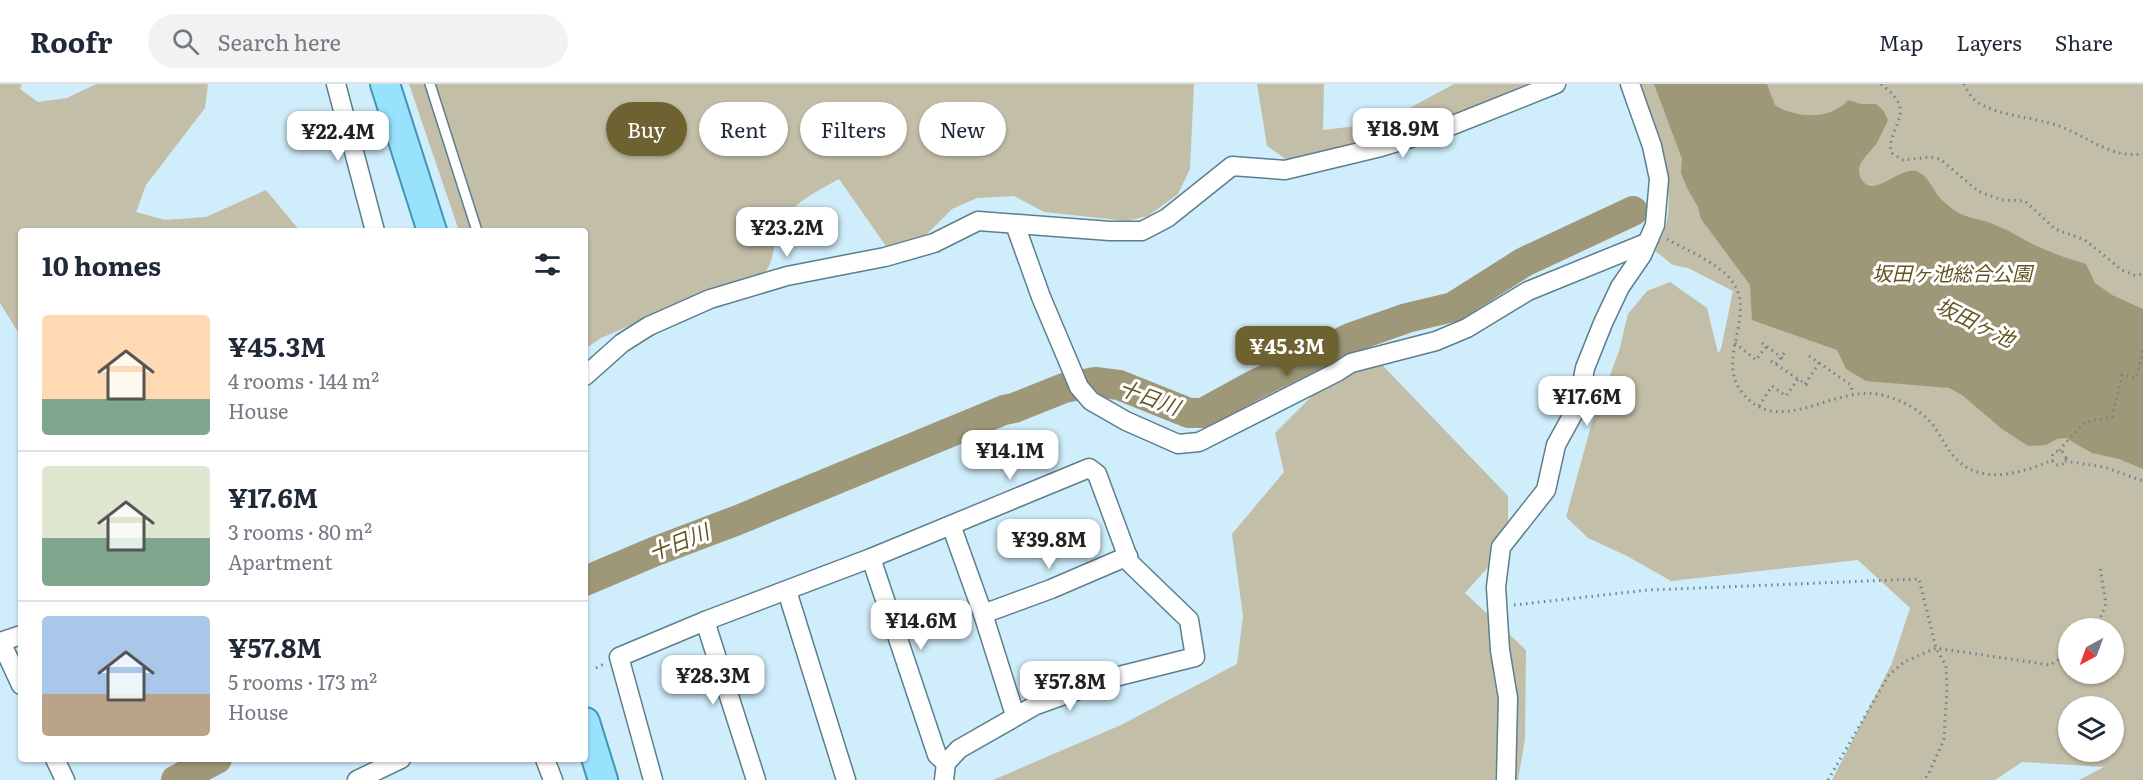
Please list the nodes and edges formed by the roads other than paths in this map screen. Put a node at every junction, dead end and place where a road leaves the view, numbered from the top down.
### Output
1 (336, 84) edge
2 (385, 84) edge
3 (430, 84) edge
4 (1556, 84) edge
5 (1630, 84) edge
6 (1016, 224) junction
7 (374, 228) edge
8 (431, 228) edge
9 (476, 228) edge
10 (1649, 237) junction
11 (588, 373) edge
12 (951, 525) junction
13 (1128, 556) junction
14 (871, 558) junction
15 (787, 591) junction
16 (983, 614) junction
17 (705, 621) junction
18 (18, 636) edge
19 (0, 642) edge
20 (18, 679) edge
21 (1015, 715) junction
22 (588, 732) edge
23 (56, 762) edge
24 (395, 762) edge
25 (546, 762) edge
26 (945, 771) edge
27 (65, 780) edge
28 (357, 780) edge
29 (553, 780) edge
30 (603, 780) edge
31 (653, 780) edge
32 (756, 780) edge
33 (846, 780) edge
34 (1506, 780) edge

1 - 7 street
2 - 8 main road
3 - 9 lane
4 - 6 street
5 - 10 street
6 - 10 street
6 - 11 street
10 - 34 street
12 - 13 street
12 - 14 street
12 - 16 street
13 - 16 street
13 - 21 street
14 - 15 street
14 - 26 street
15 - 17 street
15 - 33 street
16 - 21 street
17 - 31 street
17 - 32 street
18 - 19 street
19 - 20 street
21 - 26 street
22 - 30 main road
23 - 27 street
24 - 28 street
25 - 29 street

